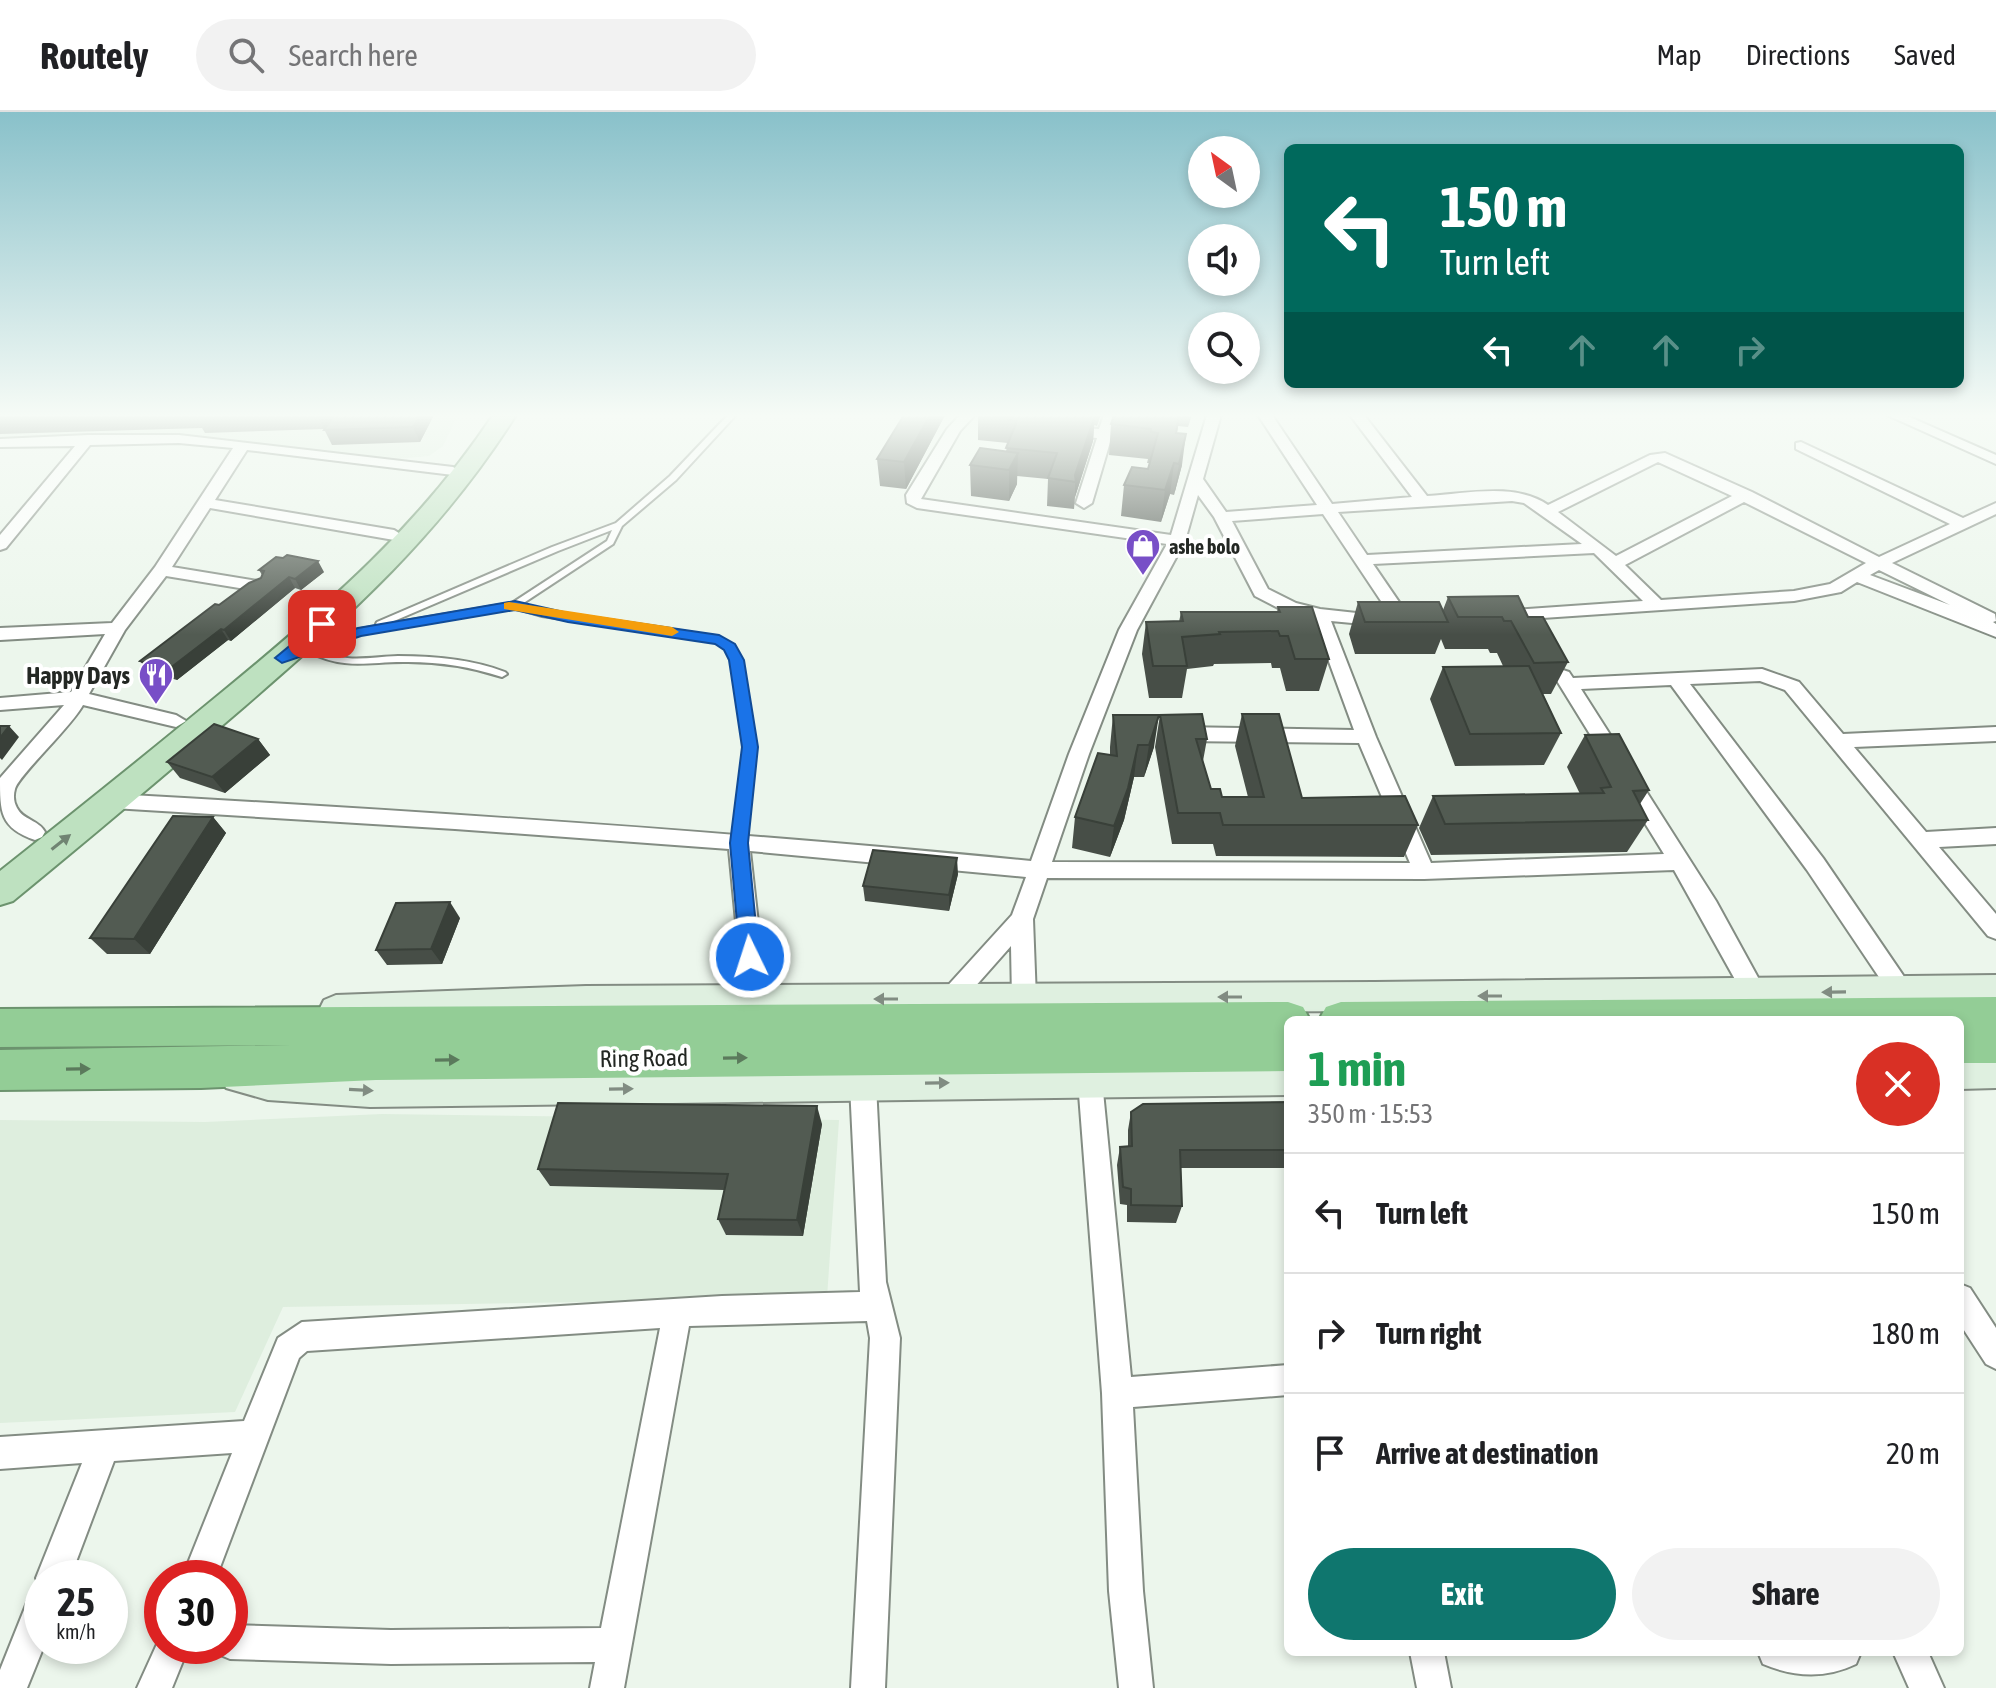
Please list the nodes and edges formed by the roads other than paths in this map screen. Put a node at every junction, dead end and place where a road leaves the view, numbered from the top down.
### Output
1 (46, 489) edge
2 (215, 489) edge
3 (443, 489) edge
4 (448, 489) edge
5 (661, 489) edge
6 (919, 489) edge
7 (1088, 489) edge
8 (1192, 489) edge
9 (1202, 489) edge
10 (1315, 489) edge
11 (1413, 489) edge
12 (1593, 489) edge
13 (1733, 489) edge
14 (1889, 489) edge
15 (1747, 495) junction
16 (436, 501) junction
17 (1423, 501) junction
18 (206, 503) junction
19 (1084, 503) dead end
20 (1996, 508) edge
21 (28, 510) junction
22 (1329, 510) junction
23 (0, 511) edge
24 (1548, 511) junction
25 (1222, 517) junction
26 (1963, 524) junction
27 (619, 525) junction
28 (394, 535) junction
29 (1177, 541) junction
30 (0, 545) edge
31 (1598, 548) junction
32 (1362, 560) junction
33 (1881, 562) junction
34 (1614, 564) junction
35 (162, 570) junction
36 (1859, 577) junction
37 (258, 586) edge
38 (515, 605) junction
39 (1659, 607) junction
40 (1320, 614) junction
41 (1523, 614) junction
42 (1478, 617) edge
43 (1990, 622) edge
44 (117, 628) junction
45 (358, 632) junction
46 (0, 634) edge
47 (1538, 638) edge
48 (296, 654) junction
49 (1553, 661) edge
50 (502, 674) dead end
51 (1678, 681) junction
52 (1568, 684) junction
53 (79, 698) junction
54 (0, 704) edge
55 (176, 721) junction
56 (1161, 733) edge
57 (1996, 734) edge
58 (1366, 737) junction
59 (1838, 741) junction
60 (2, 785) edge
61 (113, 801) junction
62 (35, 832) junction
63 (1996, 836) edge
64 (1922, 840) junction
65 (739, 843) junction
66 (0, 860) edge
67 (1679, 862) junction
68 (1039, 870) junction
69 (1424, 871) junction
70 (0, 891) edge
71 (1022, 919) junction
72 (1996, 930) edge
73 (1996, 989) edge
74 (1901, 991) junction
75 (1755, 994) junction
76 (950, 999) junction
77 (1024, 999) junction
78 (749, 1000) junction
79 (1996, 1015) edge
80 (1865, 1016) edge
81 (1284, 1020) edge
82 (7, 1022) edge
83 (180, 1028) junction
84 (1964, 1044) edge
85 (1996, 1044) edge
86 (1284, 1052) edge
87 (201, 1068) junction
88 (0, 1070) edge
89 (1996, 1072) edge
90 (1964, 1073) edge
91 (1284, 1079) edge
92 (1090, 1081) junction
93 (863, 1085) junction
94 (1964, 1304) edge
95 (878, 1306) junction
96 (677, 1315) junction
97 (1992, 1343) edge
98 (1284, 1380) edge
99 (1117, 1393) junction
100 (252, 1436) junction
101 (104, 1447) junction
102 (0, 1453) edge
103 (60, 1560) edge
104 (206, 1560) edge
105 (248, 1643) edge
106 (614, 1645) junction
107 (24, 1653) edge
108 (1428, 1656) edge
109 (1790, 1656) edge
110 (1838, 1656) edge
111 (1912, 1656) edge
112 (164, 1664) edge
113 (10, 1688) edge
114 (154, 1688) edge
115 (607, 1688) edge
116 (868, 1688) edge
117 (1136, 1688) edge
118 (1434, 1688) edge
119 (1927, 1688) edge

1 - 21 street
2 - 18 street
3 - 16 main road
4 - 16 main road
5 - 27 lane
6 - 29 street
7 - 19 street
8 - 29 street
9 - 25 street
10 - 22 street
11 - 17 street
12 - 24 street
13 - 15 street
14 - 26 street
15 - 33 street
15 - 34 street
16 - 28 main road
16 - 48 main road
17 - 22 street
17 - 24 street
18 - 28 street
18 - 35 street
20 - 26 street
21 - 23 street
21 - 30 street
22 - 25 street
22 - 32 street
24 - 31 street
25 - 40 street
26 - 33 street
27 - 38 lane
27 - 45 lane
28 - 55 main road
29 - 68 street
31 - 32 street
31 - 34 street
32 - 40 street
33 - 36 street
33 - 43 street
34 - 39 street
35 - 37 street
35 - 44 street
36 - 39 street
36 - 43 street
38 - 45 lane
38 - 65 lane
39 - 41 street
40 - 58 street
41 - 42 street
41 - 47 street
44 - 46 street
44 - 53 street
45 - 48 lane
48 - 50 lane
48 - 61 main road
49 - 52 street
51 - 52 street
51 - 59 street
51 - 74 street
52 - 67 street
53 - 54 street
53 - 55 street
53 - 60 street
55 - 62 main road
56 - 58 street
57 - 59 street
58 - 69 street
59 - 64 street
60 - 62 street
61 - 65 street
70 -> 61 main road
62 - 66 main road
63 - 64 street
64 - 72 street
65 - 68 street
65 - 78 street
67 - 69 street
67 - 75 street
68 - 69 street
68 - 71 street
71 - 76 street
71 - 77 street
73 - 74 street
74 -> 75 street
75 -> 77 street
76 - 77 street
76 -> 78 street
78 - 83 street
79 - 80 highway
81 - 83 highway, Ring Road
82 - 83 highway, Ring Road
84 - 85 highway
87 -> 86 highway, Ring Road
88 -> 87 highway, Ring Road
87 -> 93 street
89 - 90 street
91 - 92 street
93 -> 92 street
92 - 99 street
93 - 95 street
94 - 97 street
95 - 96 street
95 - 116 street
96 - 100 street
96 - 106 street
98 - 99 street
99 - 117 street
100 - 101 street
100 - 104 street
101 - 102 street
101 - 103 street
105 - 106 street
106 - 115 street
107 - 113 street
108 - 118 street
109 - 110 street
111 - 119 street
112 - 114 street

